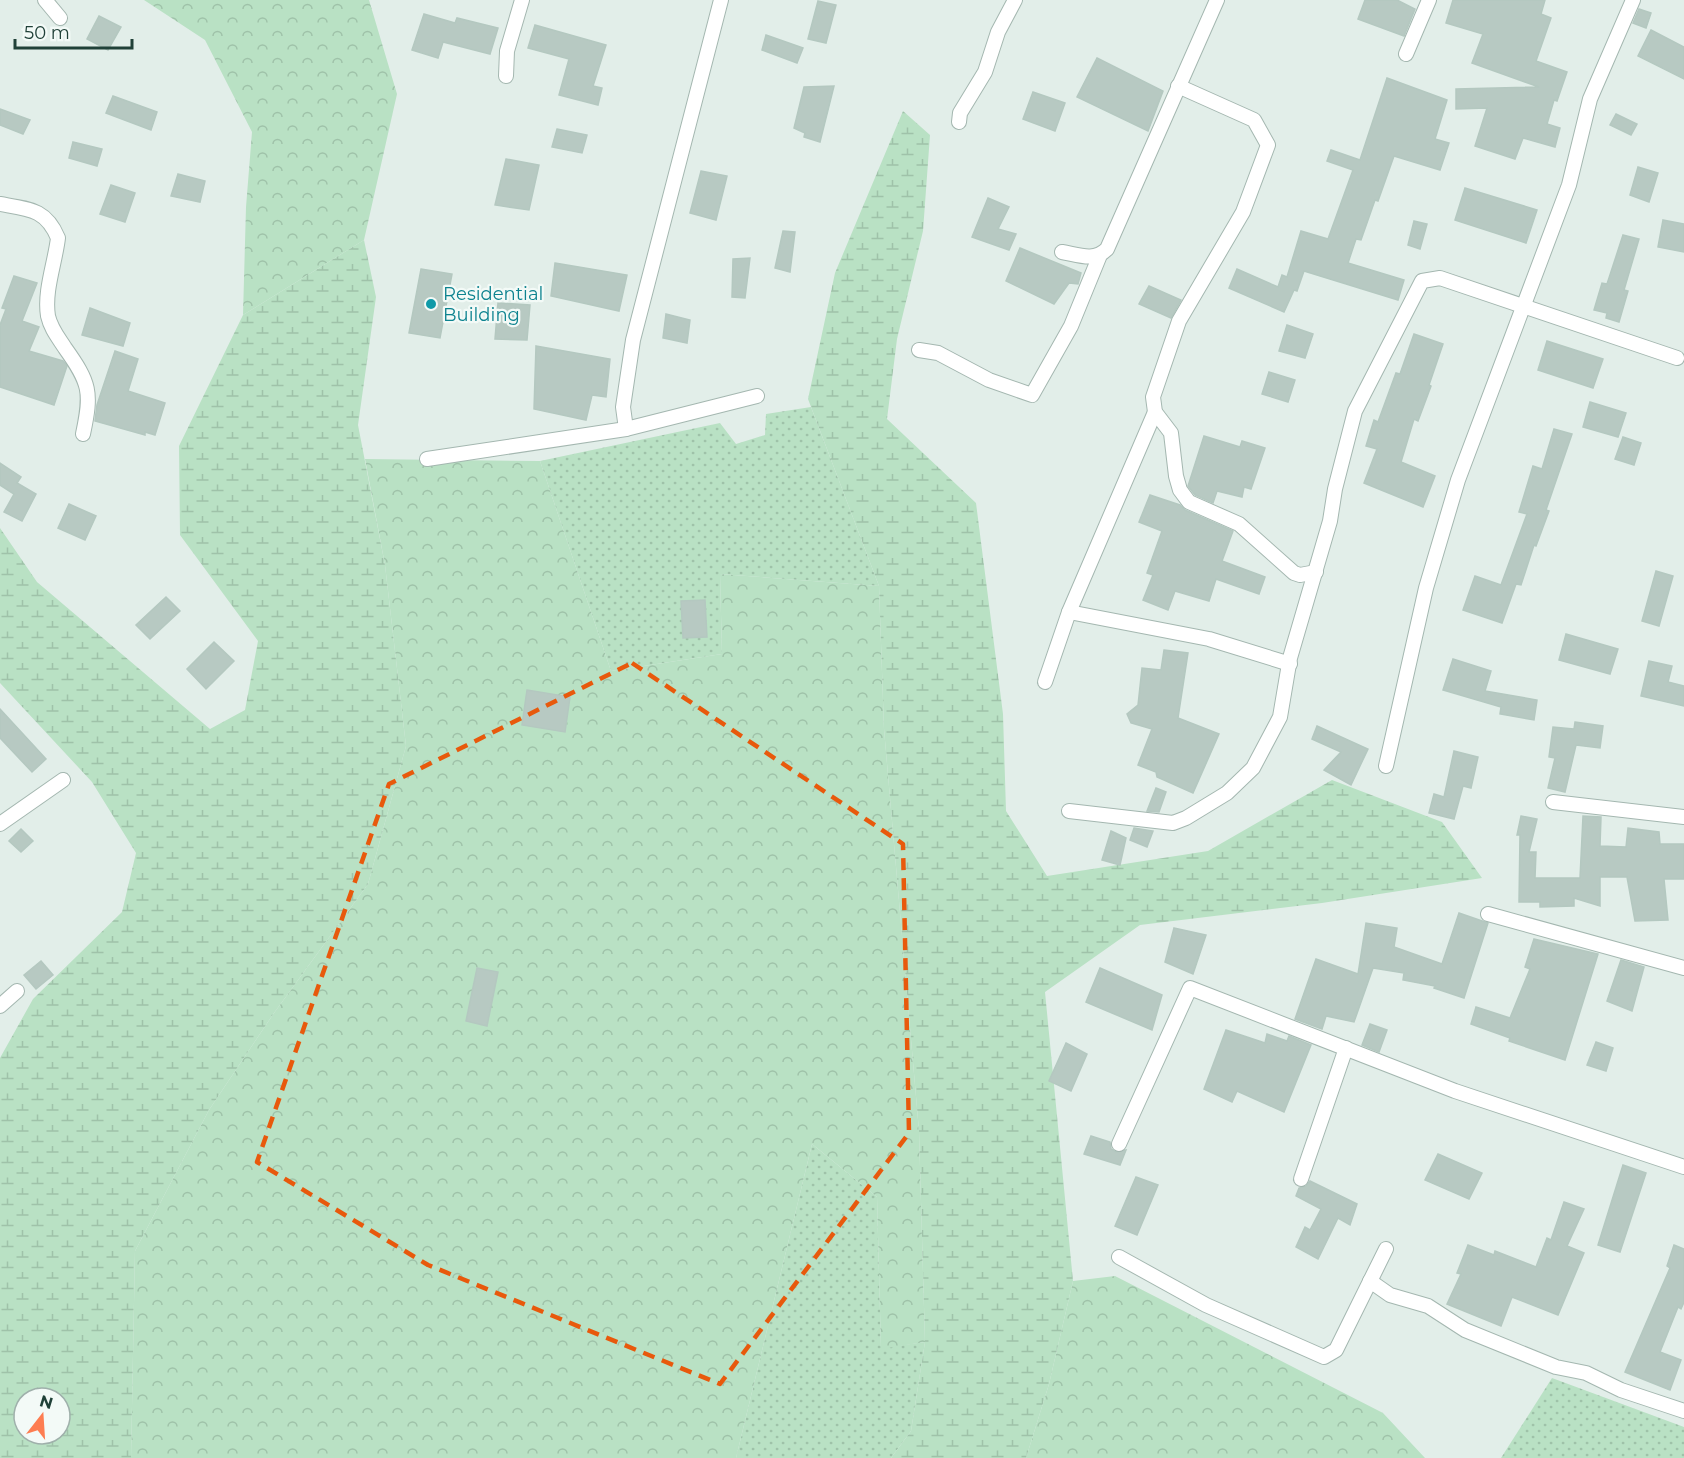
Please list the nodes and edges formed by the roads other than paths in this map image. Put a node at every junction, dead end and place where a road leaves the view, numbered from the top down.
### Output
1 (45, 0) edge
2 (522, 0) edge
3 (721, 0) edge
4 (1015, 0) edge
5 (1217, 0) edge
6 (1429, 0) edge
7 (1633, 0) edge
8 (60, 18) dead end
9 (1406, 54) dead end
10 (506, 76) dead end
11 (1178, 86) junction
12 (959, 122) dead end
13 (0, 204) edge
14 (1062, 252) dead end
15 (1100, 255) junction
16 (1522, 307) junction
17 (919, 350) dead end
18 (1677, 358) dead end
19 (757, 396) dead end
20 (1155, 412) junction
21 (626, 429) junction
22 (82, 434) dead end
23 (427, 459) dead end
24 (1316, 572) junction
25 (1069, 612) junction
26 (1290, 664) junction
27 (1045, 682) dead end
28 (1386, 766) dead end
29 (63, 780) dead end
30 (1553, 802) dead end
31 (1069, 812) dead end
32 (1684, 817) edge
33 (0, 824) edge
34 (1488, 914) dead end
35 (1684, 968) edge
36 (17, 991) dead end
37 (0, 1006) edge
38 (1346, 1048) junction
39 (1119, 1144) dead end
40 (1684, 1167) edge
41 (1301, 1179) dead end
42 (1386, 1249) dead end
43 (1119, 1257) dead end
44 (1370, 1281) junction
45 (1684, 1410) edge

1 - 8 street
2 - 10 street
3 - 21 street
4 - 12 street
5 - 11 street
6 - 9 street
7 - 16 street
11 - 15 street
11 - 20 street
13 - 22 street
14 - 15 street
15 - 17 street
16 - 18 street
16 - 24 street
16 - 28 street
19 - 21 street
20 - 24 street
20 - 25 street
21 - 23 street
24 - 26 street
25 - 26 street
25 - 27 street
26 - 31 street
29 - 33 street
30 - 32 street
34 - 35 street
36 - 37 street
38 - 39 street
38 - 40 street
38 - 41 street
42 - 44 street
43 - 44 street
44 - 45 street

